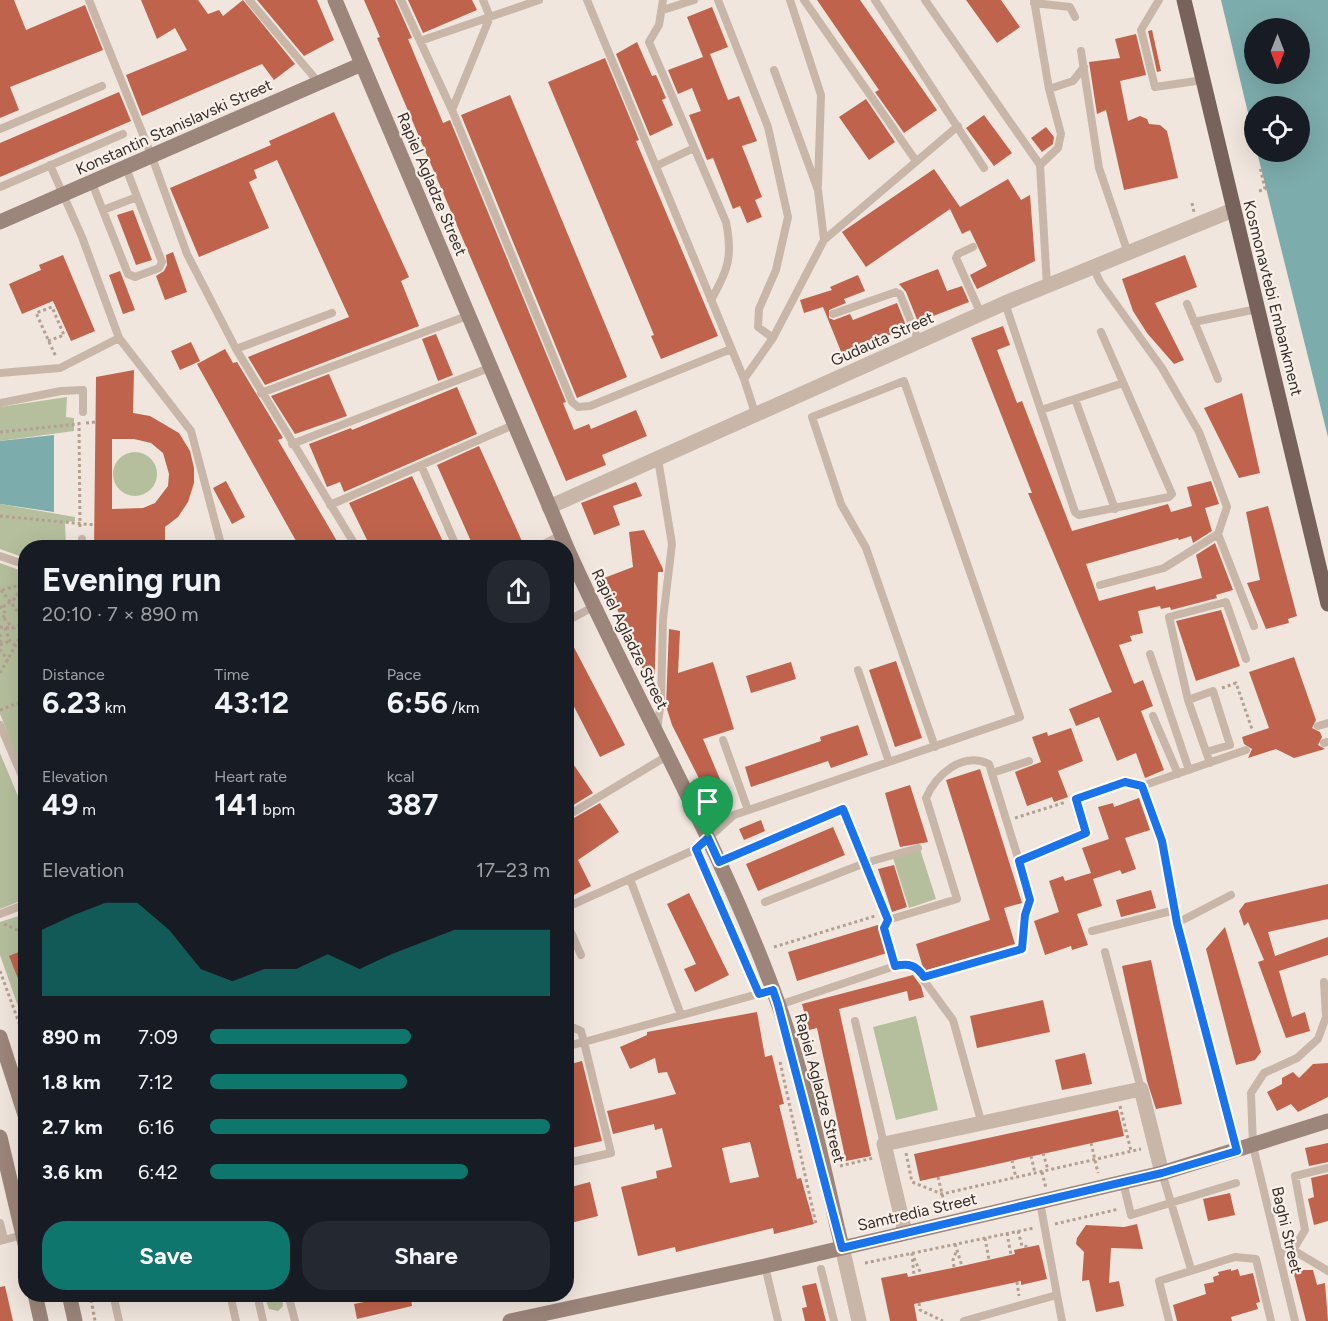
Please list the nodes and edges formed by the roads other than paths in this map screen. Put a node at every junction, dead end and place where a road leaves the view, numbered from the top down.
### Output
1 (89, 0) edge
2 (249, 0) edge
3 (335, 0) edge
4 (401, 0) edge
5 (483, 0) edge
6 (539, 0) edge
7 (587, 0) edge
8 (663, 0) edge
9 (694, 0) edge
10 (718, 0) edge
11 (790, 0) edge
12 (804, 0) edge
13 (875, 0) edge
14 (925, 0) edge
15 (1159, 0) edge
16 (1184, 0) edge
17 (1034, 2) edge
18 (663, 10) junction
19 (490, 17) junction
20 (1075, 17) dead end
21 (420, 41) junction
22 (1081, 51) dead end
23 (362, 64) junction
24 (1084, 67) junction
25 (774, 70) dead end
26 (1203, 80) junction
27 (319, 83) junction
28 (102, 86) dead end
29 (1049, 88) junction
30 (452, 110) junction
31 (958, 126) junction
32 (0, 129) edge
33 (123, 134) dead end
34 (694, 148) junction
35 (152, 157) junction
36 (916, 161) junction
37 (50, 165) junction
38 (1040, 165) junction
39 (656, 166) junction
40 (126, 168) junction
41 (984, 168) dead end
42 (92, 183) junction
43 (0, 187) edge
44 (818, 190) junction
45 (63, 196) junction
46 (137, 197) junction
47 (103, 210) junction
48 (1233, 210) junction
49 (0, 222) edge
50 (824, 240) junction
51 (973, 247) dead end
52 (1128, 253) junction
53 (1093, 267) junction
54 (1047, 286) junction
55 (711, 300) junction
56 (1005, 303) junction
57 (1187, 304) dead end
58 (1257, 309) junction
59 (332, 314) dead end
60 (834, 314) dead end
61 (981, 314) junction
62 (467, 316) junction
63 (1194, 322) junction
64 (1101, 332) dead end
65 (119, 338) junction
66 (773, 338) junction
67 (919, 342) junction
68 (731, 348) junction
69 (236, 349) junction
70 (489, 368) junction
71 (0, 373) edge
72 (744, 379) junction
73 (1218, 379) dead end
74 (1124, 383) junction
75 (261, 393) junction
76 (1075, 399) junction
77 (0, 403) edge
78 (1041, 410) junction
79 (83, 412) road end
80 (756, 416) junction
81 (513, 424) junction
82 (292, 444) junction
83 (658, 459) junction
84 (421, 465) junction
85 (330, 505) junction
86 (549, 507) junction
87 (1115, 509) junction
88 (1218, 534) junction
89 (220, 540) edge
90 (352, 540) edge
91 (454, 540) edge
92 (564, 540) edge
93 (0, 556) edge
94 (18, 562) edge
95 (574, 564) edge
96 (1100, 585) dead end
97 (1328, 604) edge
98 (593, 607) junction
99 (574, 617) edge
100 (1254, 626) dead end
101 (1149, 654) dead end
102 (1246, 659) dead end
103 (858, 670) dead end
104 (1188, 700) junction
105 (1153, 716) dead end
106 (1328, 723) edge
107 (0, 726) edge
108 (1318, 726) dead end
109 (657, 734) junction
110 (723, 740) dead end
111 (935, 747) junction
112 (1246, 750) dead end
113 (1206, 752) junction
114 (667, 756) junction
115 (1029, 761) dead end
116 (889, 762) junction
117 (1210, 763) junction
118 (18, 767) edge
119 (1189, 770) junction
120 (992, 773) junction
121 (1178, 774) junction
122 (1142, 786) junction
123 (748, 810) junction
124 (574, 812) edge
125 (708, 838) junction
126 (918, 848) dead end
127 (1019, 861) junction
128 (719, 862) junction
129 (865, 863) junction
130 (630, 879) junction
131 (1232, 895) dead end
132 (765, 902) dead end
133 (574, 904) edge
134 (18, 907) edge
135 (1175, 910) junction
136 (0, 914) edge
137 (1177, 923) junction
138 (1092, 931) dead end
139 (574, 939) edge
140 (1105, 952) dead end
141 (581, 955) dead end
142 (924, 977) junction
143 (1324, 982) dead end
144 (776, 998) junction
145 (681, 1015) junction
146 (855, 1021) dead end
147 (574, 1027) edge
148 (0, 1037) edge
149 (584, 1042) junction
150 (574, 1044) edge
151 (1141, 1089) junction
152 (18, 1093) edge
153 (981, 1121) junction
154 (1328, 1121) edge
155 (0, 1137) edge
156 (1253, 1146) junction
157 (886, 1150) junction
158 (1237, 1151) junction
159 (574, 1161) edge
160 (1328, 1168) edge
161 (1162, 1173) junction
162 (1124, 1182) junction
163 (1236, 1183) dead end
164 (1040, 1202) junction
165 (1173, 1203) junction
166 (18, 1216) edge
167 (0, 1223) edge
168 (905, 1232) junction
169 (2, 1240) edge
170 (18, 1241) edge
171 (842, 1248) junction
172 (1293, 1250) junction
173 (1280, 1254) junction
174 (765, 1266) junction
175 (821, 1269) dead end
176 (1191, 1269) junction
177 (1328, 1271) edge
178 (1056, 1295) junction
179 (37, 1302) edge
180 (71, 1302) edge
181 (115, 1302) edge
182 (232, 1302) edge
183 (259, 1302) edge
184 (290, 1302) edge
185 (41, 1321) edge
186 (75, 1321) edge
187 (119, 1321) edge
188 (236, 1321) edge
189 (263, 1321) edge
190 (295, 1321) edge
191 (510, 1321) edge
192 (778, 1321) edge
193 (834, 1321) edge
194 (859, 1321) edge
195 (964, 1321) edge
196 (1062, 1321) edge
197 (1169, 1321) edge
198 (1271, 1321) edge
199 (1295, 1321) edge

1 - 35 lane
2 - 27 lane
3 - 23 street, Rapiel Agladze Street
4 - 21 lane
5 - 19 lane
6 - 19 lane
7 - 39 lane
8 - 18 lane
9 - 18 lane
10 - 66 lane
11 - 44 lane
12 - 36 lane
13 - 31 lane
14 - 38 lane
15 - 26 lane
16 - 26 main road, Kosmonavtebi Embankment
17 - 20 lane
17 - 29 lane
18 - 34 lane
19 - 21 lane
19 - 30 lane
21 - 30 lane
22 - 24 lane
23 - 27 street, Konstantin Stanislavski Street
23 - 62 street, Rapiel Agladze Street
24 - 29 lane
24 - 52 lane
25 - 44 lane
26 - 48 main road, Kosmonavtebi Embankment
27 - 35 street, Konstantin Stanislavski Street
28 - 32 lane
29 - 38 lane
30 - 68 lane
31 - 36 lane
31 - 41 lane
33 - 37 lane
34 - 39 lane
34 - 55 lane
35 - 40 street, Konstantin Stanislavski Street
35 - 69 lane
36 - 50 lane
37 - 43 lane
37 - 45 lane
38 - 54 lane
39 - 55 lane
40 - 42 street, Konstantin Stanislavski Street
40 - 46 lane
42 - 45 street, Konstantin Stanislavski Street
42 - 47 lane
44 - 50 lane
45 - 49 street, Konstantin Stanislavski Street
45 - 65 lane
46 - 47 lane
46 - 47 lane
48 - 52 street, Gudauta Street
48 - 58 main road, Kosmonavtebi Embankment
50 - 66 lane
51 - 61 lane
52 - 53 street, Gudauta Street
53 - 54 street, Gudauta Street
53 - 88 lane
54 - 56 street, Gudauta Street
55 - 68 lane
56 - 61 street, Gudauta Street
56 - 78 lane
57 - 63 lane
58 - 63 lane
58 - 97 main road, Kosmonavtebi Embankment
59 - 69 lane
60 - 67 lane
61 - 67 street, Gudauta Street
62 - 70 street, Rapiel Agladze Street
62 - 75 lane
63 - 73 lane
64 - 74 lane
65 - 71 lane
65 - 89 lane
66 - 72 lane
67 - 80 street, Gudauta Street
68 - 72 lane
69 - 75 lane
70 - 81 street, Rapiel Agladze Street
70 - 82 lane
72 - 80 lane
74 - 76 lane
74 - 87 lane
75 - 82 lane
76 - 78 lane
76 - 87 lane
77 - 79 lane
78 - 87 lane
80 - 83 street, Gudauta Street
81 - 84 lane
81 - 86 street, Rapiel Agladze Street
82 - 85 lane
83 - 86 street, Gudauta Street
83 - 109 lane
84 - 85 lane
84 - 91 lane
85 - 90 lane
86 - 92 street, Rapiel Agladze Street
88 - 96 lane
88 - 100 lane
93 - 94 lane
95 - 98 street, Rapiel Agladze Street
98 - 99 lane
98 - 109 street, Rapiel Agladze Street
101 - 119 lane
102 - 104 lane
103 - 116 lane
104 - 113 lane
104 - 113 lane
105 - 121 lane
106 - 108 lane
107 - 118 lane
109 - 114 street, Rapiel Agladze Street
110 - 123 lane
111 - 111 lane
111 - 116 lane
112 - 117 lane
113 - 117 lane
114 - 124 lane
114 - 125 street, Rapiel Agladze Street
115 - 120 lane
116 - 123 lane
117 - 119 lane
119 - 121 lane
120 - 127 lane
120 - 129 lane
121 - 122 lane
122 - 127 lane
122 - 135 lane
123 - 125 lane
125 - 128 street, Rapiel Agladze Street
125 - 130 lane
126 - 129 lane
127 - 142 lane
128 - 129 lane
128 - 144 street, Rapiel Agladze Street
129 - 132 lane
130 - 133 lane
130 - 145 lane
131 - 137 lane
134 - 136 lane
135 - 137 lane
135 - 138 lane
137 - 158 lane
139 - 141 lane
140 - 151 lane
142 - 144 lane
142 - 153 lane
143 - 156 lane, Baghi Street
144 - 145 lane
144 - 171 street, Rapiel Agladze Street
145 - 149 lane
146 - 157 lane
147 - 149 lane
148 - 152 street
149 - 150 lane
149 - 159 lane
151 - 153 street
151 - 161 street
153 - 157 street
154 - 156 street, Samtredia Street
155 - 166 street
156 - 158 street, Samtredia Street
156 - 173 lane, Baghi Street
157 - 168 street
158 - 161 street, Samtredia Street
160 - 172 lane
161 - 162 street, Samtredia Street
161 - 165 lane
162 - 164 street, Samtredia Street
162 - 165 lane
163 - 165 lane
164 - 168 street, Samtredia Street
164 - 178 lane
165 - 176 lane
167 - 169 lane
168 - 171 street, Samtredia Street
169 - 170 lane
171 - 174 street, Samtredia Street
171 - 194 street, Rapiel Agladze Street
172 - 173 lane
172 - 177 lane
173 - 199 lane, Baghi Street
174 - 191 street, Samtredia Street
174 - 192 lane
175 - 193 lane
176 - 197 lane
176 - 198 lane
178 - 195 lane
178 - 196 lane
179 - 185 street
180 - 186 street
181 - 187 lane
182 - 188 lane
183 - 189 lane
184 - 190 lane

